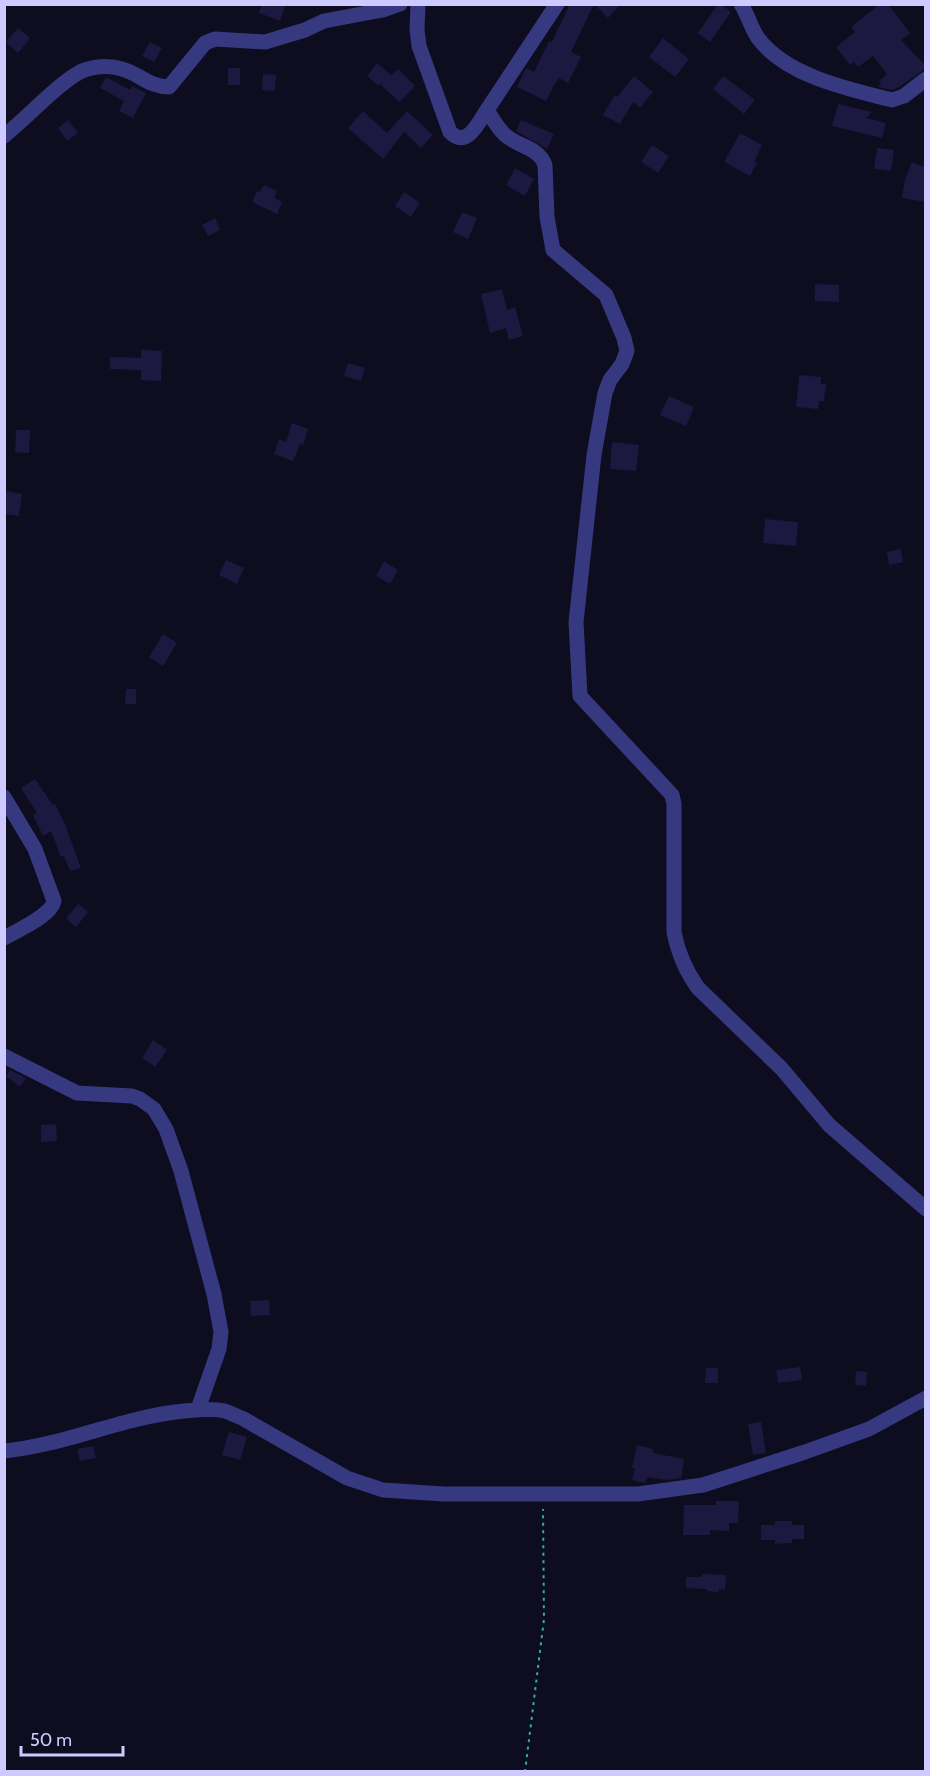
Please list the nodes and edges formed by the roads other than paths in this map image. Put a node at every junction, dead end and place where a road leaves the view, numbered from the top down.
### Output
1 (400, 4) edge
2 (418, 4) edge
3 (557, 4) edge
4 (741, 4) edge
5 (926, 79) edge
6 (487, 110) junction
7 (4, 136) edge
8 (4, 797) edge
9 (4, 938) edge
10 (4, 1056) edge
11 (926, 1209) edge
12 (926, 1398) edge
13 (198, 1409) junction
14 (4, 1451) edge

1 - 7 street
2 - 6 street
3 - 6 street
4 - 5 street
6 - 11 street
8 - 9 street
10 - 13 street
12 - 13 street
13 - 14 street

